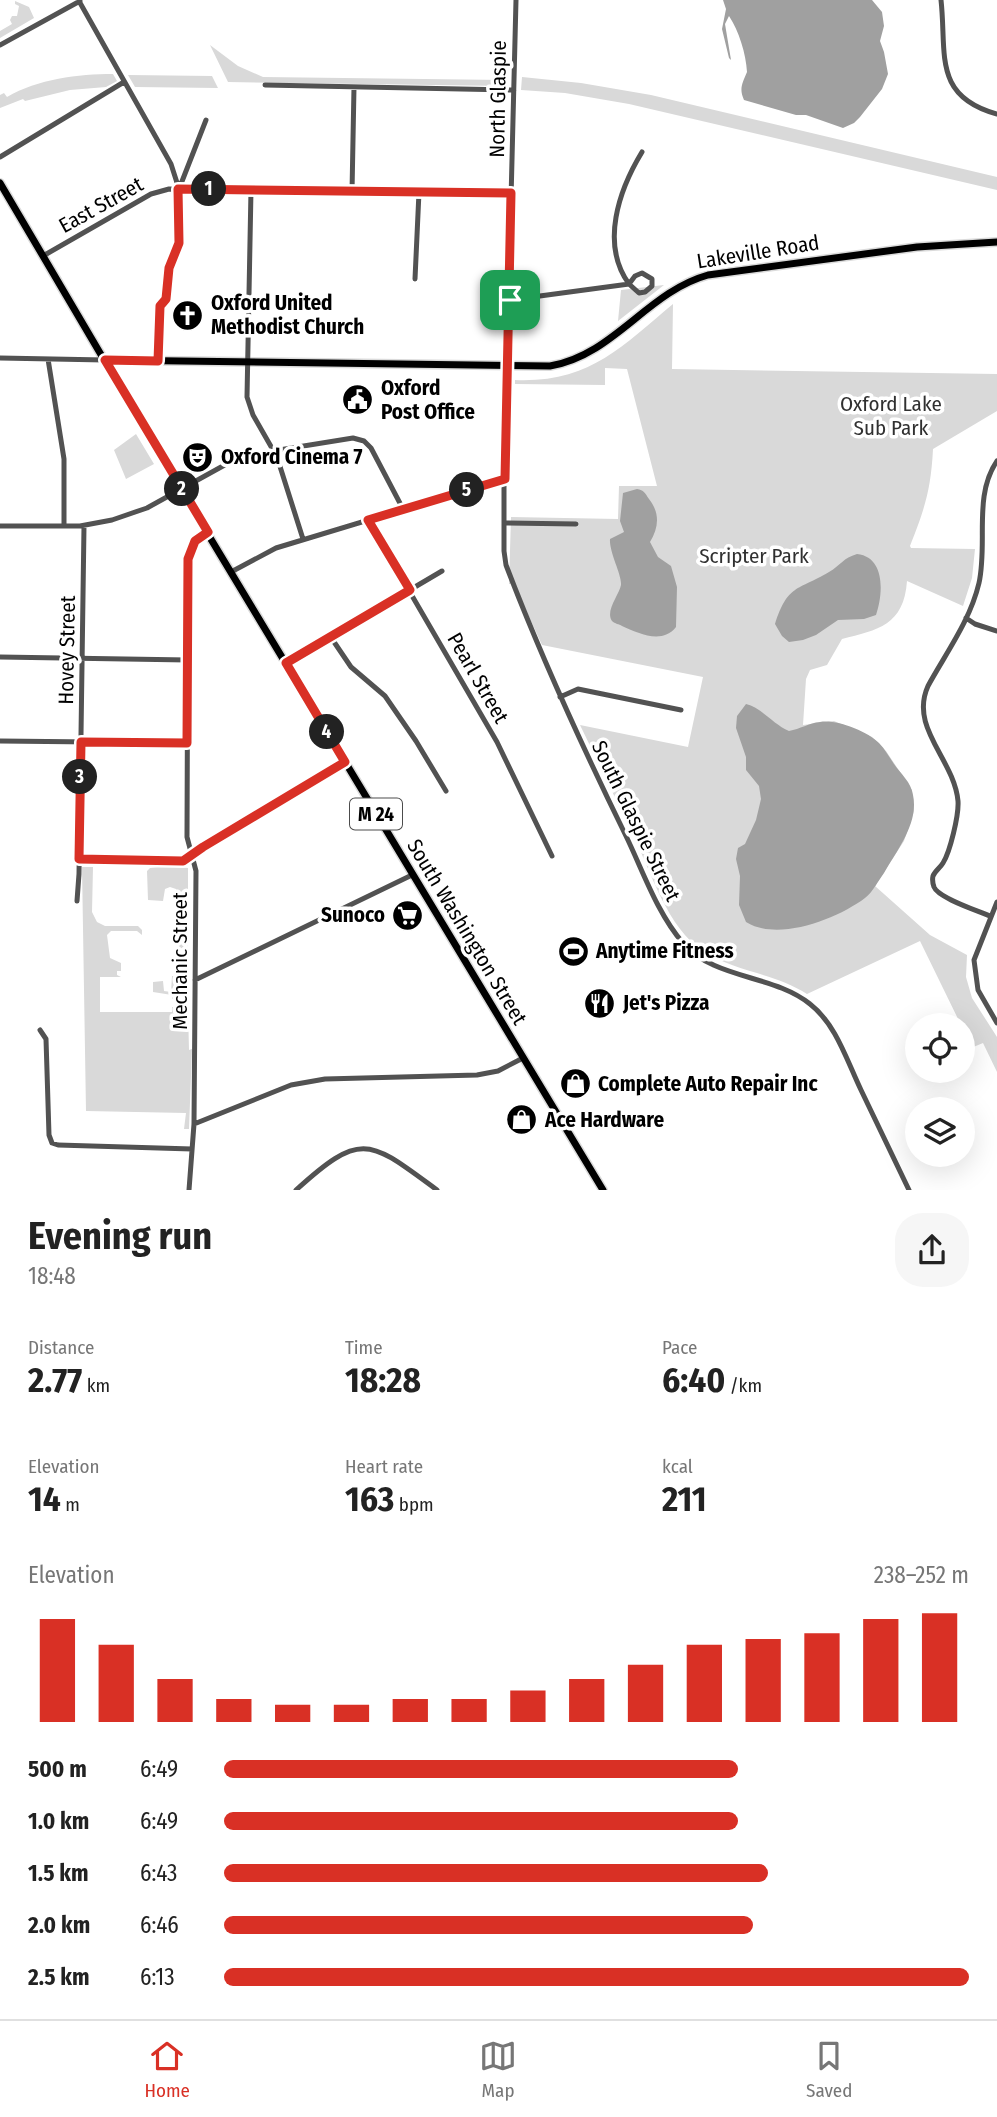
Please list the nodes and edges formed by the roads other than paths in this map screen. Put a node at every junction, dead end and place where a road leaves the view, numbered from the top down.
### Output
1 (80, 0) edge
2 (516, 0) edge
3 (941, 0) edge
4 (0, 45) edge
5 (124, 82) junction
6 (265, 85) dead end
7 (354, 87) junction
8 (514, 90) junction
9 (997, 114) edge
10 (206, 120) dead end
11 (642, 152) dead end
12 (0, 157) edge
13 (0, 183) edge
14 (178, 189) junction
15 (251, 190) junction
16 (352, 192) junction
17 (419, 192) junction
18 (511, 193) junction
19 (997, 242) edge
20 (43, 256) junction
21 (415, 279) dead end
22 (510, 300) junction
23 (0, 358) edge
24 (48, 359) junction
25 (105, 360) junction
26 (158, 361) junction
27 (247, 363) junction
28 (507, 367) junction
29 (273, 449) junction
30 (997, 461) edge
31 (505, 479) junction
32 (182, 489) junction
33 (403, 509) junction
34 (368, 520) junction
35 (504, 523) junction
36 (576, 524) dead end
37 (0, 526) edge
38 (64, 526) junction
39 (84, 526) junction
40 (208, 532) junction
41 (303, 539) junction
42 (442, 571) dead end
43 (231, 572) junction
44 (410, 590) junction
45 (966, 618) junction
46 (997, 631) edge
47 (330, 636) junction
48 (0, 657) edge
49 (83, 658) junction
50 (188, 660) junction
51 (286, 663) junction
52 (560, 697) junction
53 (681, 710) dead end
54 (0, 741) edge
55 (81, 742) junction
56 (187, 743) junction
57 (345, 762) junction
58 (446, 790) dead end
59 (192, 855) junction
60 (552, 856) dead end
61 (79, 859) junction
62 (412, 875) junction
63 (76, 901) dead end
64 (997, 902) edge
65 (990, 916) junction
66 (195, 980) junction
67 (997, 1023) edge
68 (40, 1030) dead end
69 (521, 1055) junction
70 (194, 1124) junction
71 (192, 1149) junction
72 (189, 1189) edge
73 (296, 1189) edge
74 (437, 1189) edge
75 (603, 1189) edge
76 (909, 1189) edge

1 - 4 street
1 - 5 street
2 - 8 street, North Glaspie
3 - 9 street
5 - 12 street
5 - 14 street
6 - 7 street
7 - 8 street
7 - 16 street
8 - 18 street, North Glaspie
10 - 14 street
11 - 22 street
13 - 20 main road, M 24
14 - 15 street, East Street
14 - 20 street, East Street
14 - 26 street
15 - 16 street, East Street
15 - 27 street
16 - 17 street, East Street
17 - 18 street, East Street
17 - 21 street
18 - 22 street, North Glaspie
19 - 28 main road, Lakeville Road
20 - 25 main road, M 24
22 - 28 street, North Glaspie
23 - 24 street
24 - 25 street
24 - 38 street
25 - 26 main road, Lakeville Road
25 - 32 main road, South Washington Street / M 24
26 - 27 main road, Lakeville Road
27 - 28 main road, Lakeville Road
27 - 29 street
28 - 31 street, South Glaspie Street
29 - 32 street
29 - 33 street
29 - 41 street
30 - 45 street
31 - 33 street
31 - 35 street, South Glaspie Street
32 - 39 street
32 - 40 main road, South Washington Street / M 24
33 - 34 street
34 - 41 street
34 - 44 street, Pearl Street
35 - 36 street
35 - 52 street, South Glaspie Street
37 - 38 street
38 - 39 street
39 - 49 street, Hovey Street
40 - 43 main road, South Washington Street / M 24
40 - 50 street, Mechanic Street
41 - 43 street
42 - 44 street
43 - 51 main road, South Washington Street / M 24
44 - 47 street
44 - 60 street, Pearl Street
45 - 46 street
45 - 65 street
47 - 51 street
47 - 58 street
48 - 49 street
49 - 50 street
49 - 55 street, Hovey Street
50 - 56 street, Mechanic Street
51 - 57 main road, South Washington Street / M 24
52 - 53 street
52 - 76 street, South Glaspie Street
54 - 55 street
55 - 56 street
55 - 61 street, Hovey Street
56 - 59 street, Mechanic Street
57 - 59 street
57 - 62 main road, South Washington Street / M 24
59 - 61 street
59 - 66 street, Mechanic Street
61 - 63 street, Hovey Street
62 - 66 street
62 - 69 main road, South Washington Street / M 24
64 - 65 street
65 - 67 street
66 - 70 street, Mechanic Street
68 - 71 street
69 - 70 street
69 - 75 main road, M 24
70 - 71 street, Mechanic Street
71 - 72 street, Mechanic Street
73 - 74 street

